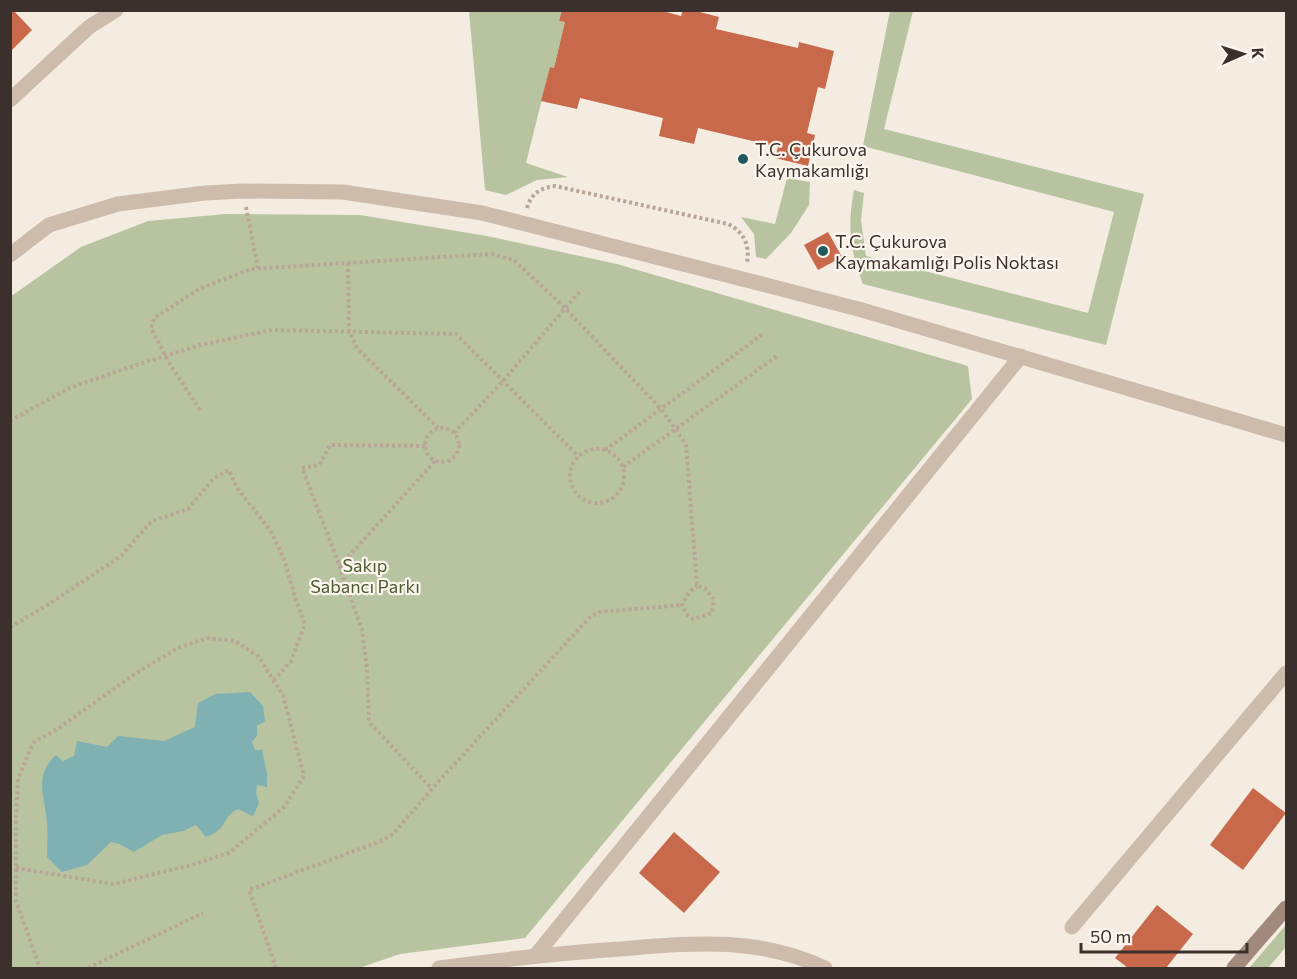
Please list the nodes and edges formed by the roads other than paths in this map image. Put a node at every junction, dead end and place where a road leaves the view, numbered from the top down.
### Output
1 (116, 10) edge
2 (10, 100) edge
3 (10, 255) edge
4 (1021, 356) junction
5 (1287, 435) edge
6 (1287, 674) edge
7 (1287, 908) edge
8 (1072, 927) dead end
9 (536, 955) junction
10 (439, 969) edge
11 (825, 969) edge
12 (1234, 969) edge

1 - 2 street
3 - 4 street
4 - 5 street
4 - 9 street
6 - 8 street
7 - 12 main road
9 - 10 street
9 - 11 street

